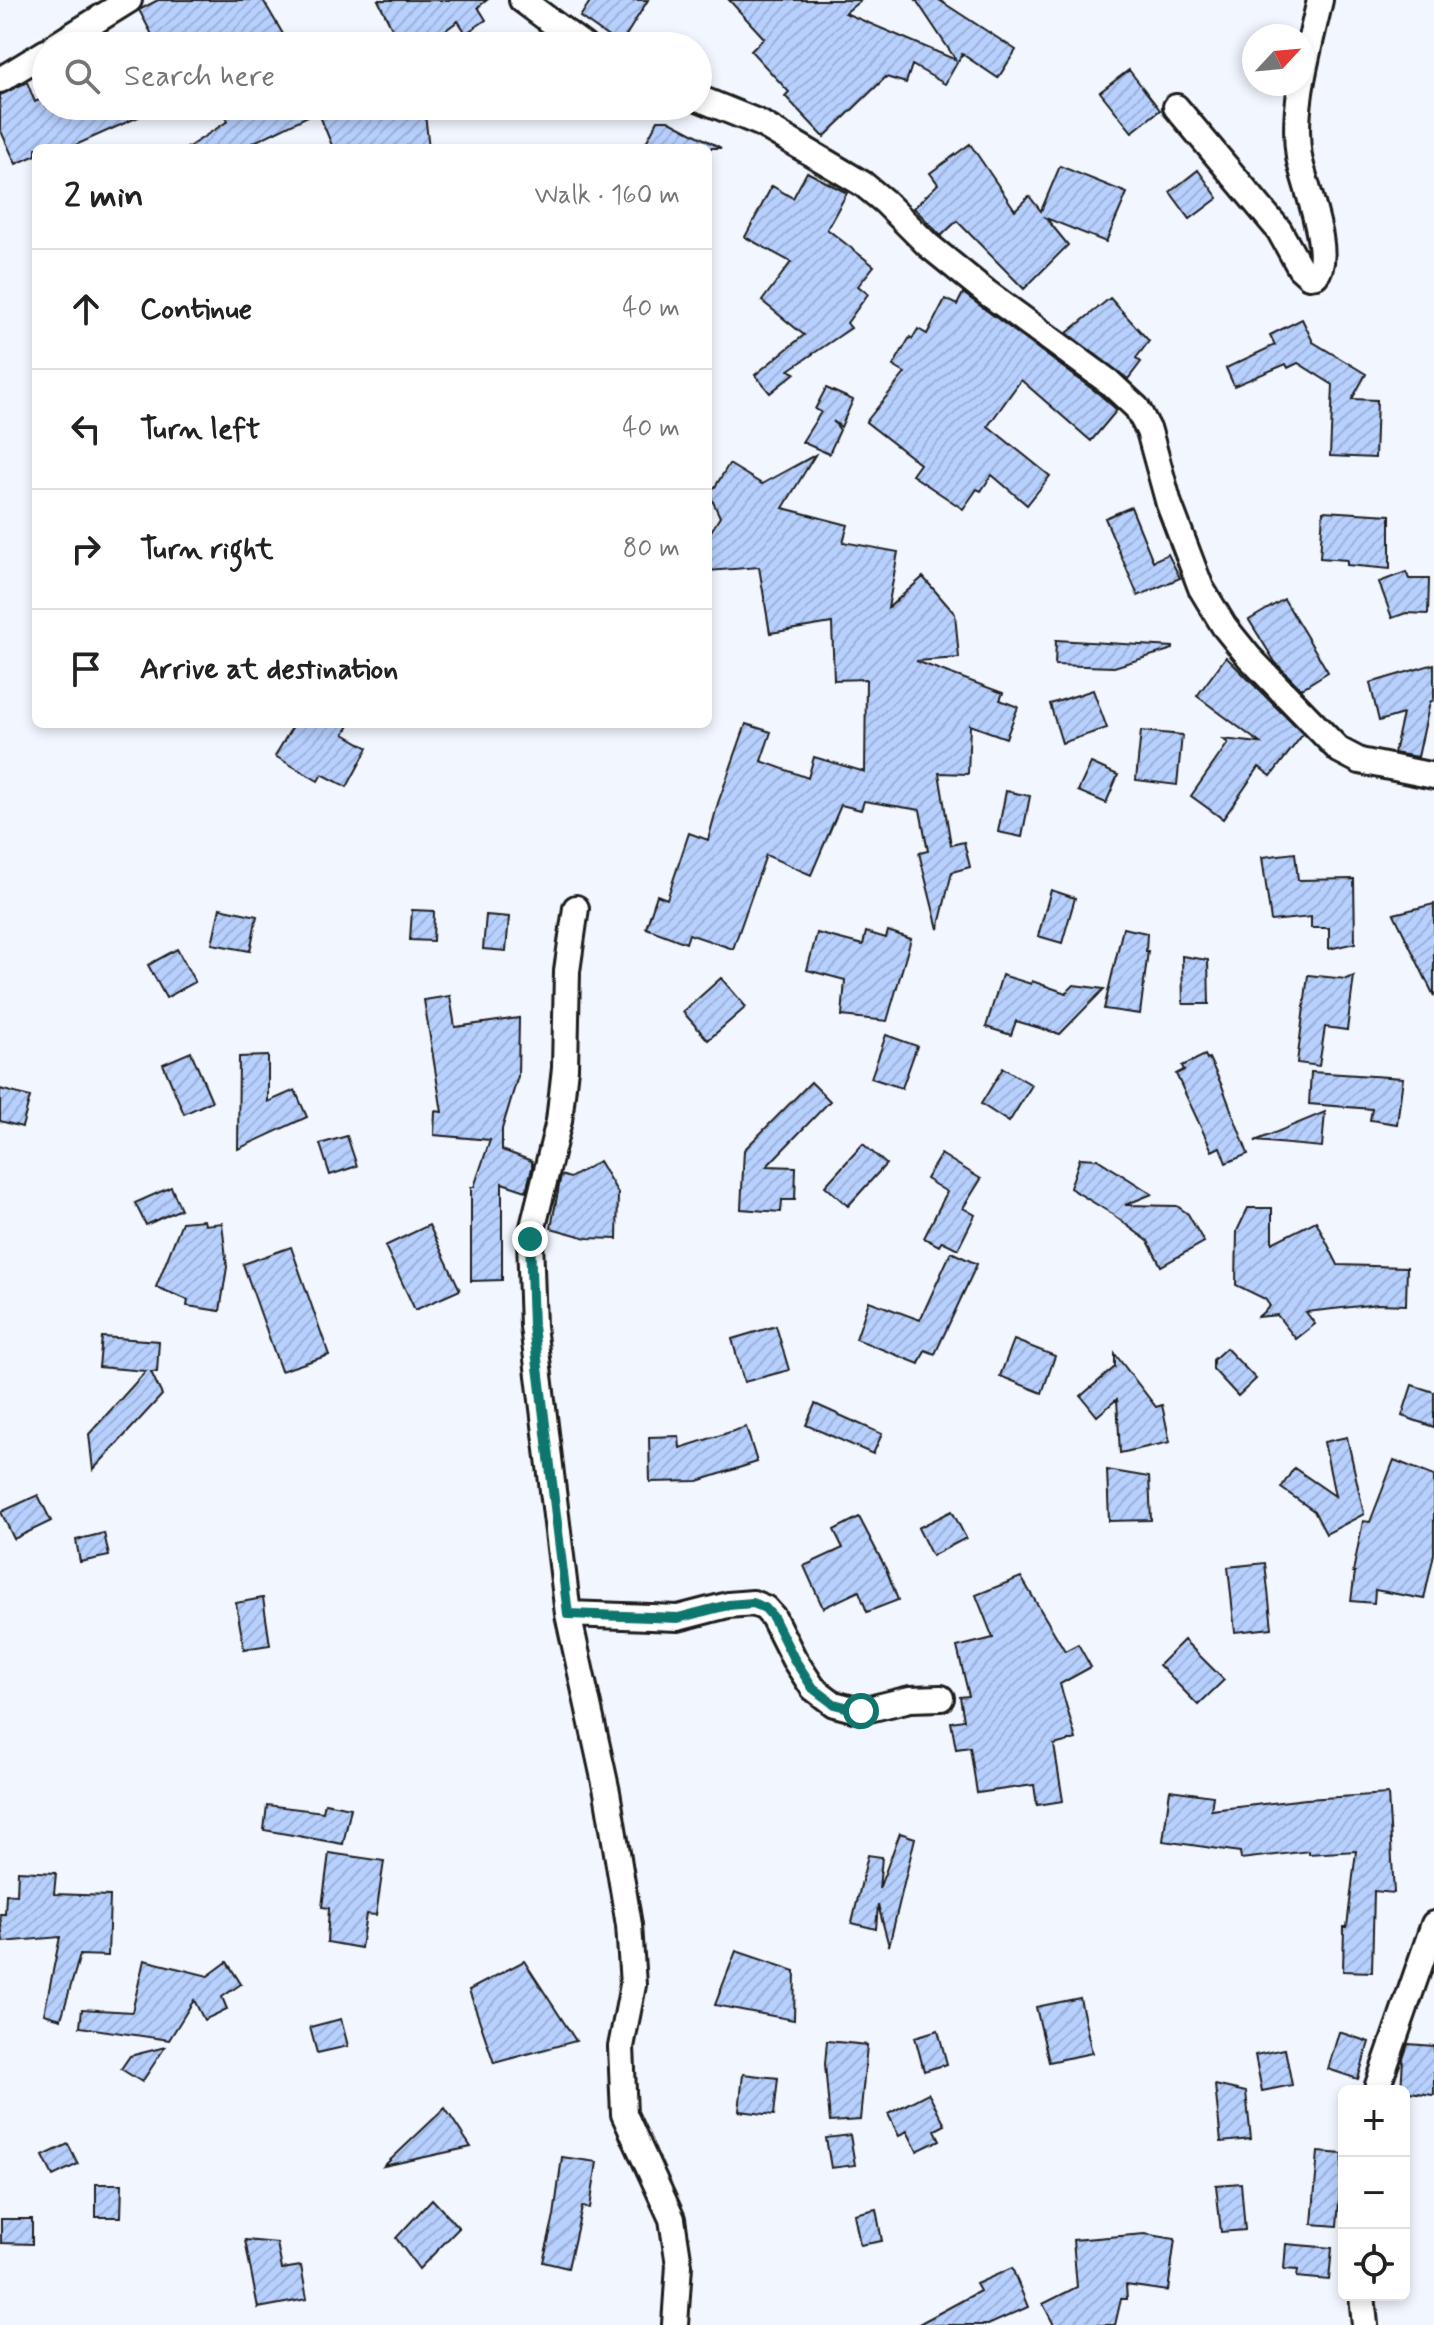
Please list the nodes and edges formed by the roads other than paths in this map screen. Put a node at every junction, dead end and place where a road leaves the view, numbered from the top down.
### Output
1 (129, 0) edge
2 (522, 0) edge
3 (1320, 0) edge
4 (78, 32) edge
5 (565, 32) edge
6 (32, 61) edge
7 (0, 80) edge
8 (712, 104) edge
9 (1176, 107) dead end
10 (1434, 776) edge
11 (576, 908) dead end
12 (568, 1614) junction
13 (941, 1698) dead end
14 (1434, 1924) edge
15 (1378, 2085) edge
16 (1363, 2301) edge
17 (675, 2325) edge
18 (1365, 2325) edge

1 - 4 street
2 - 5 street
3 - 9 street
6 - 7 street
8 - 10 street
11 - 12 street
12 - 13 street
12 - 17 street
14 - 15 street
16 - 18 street

